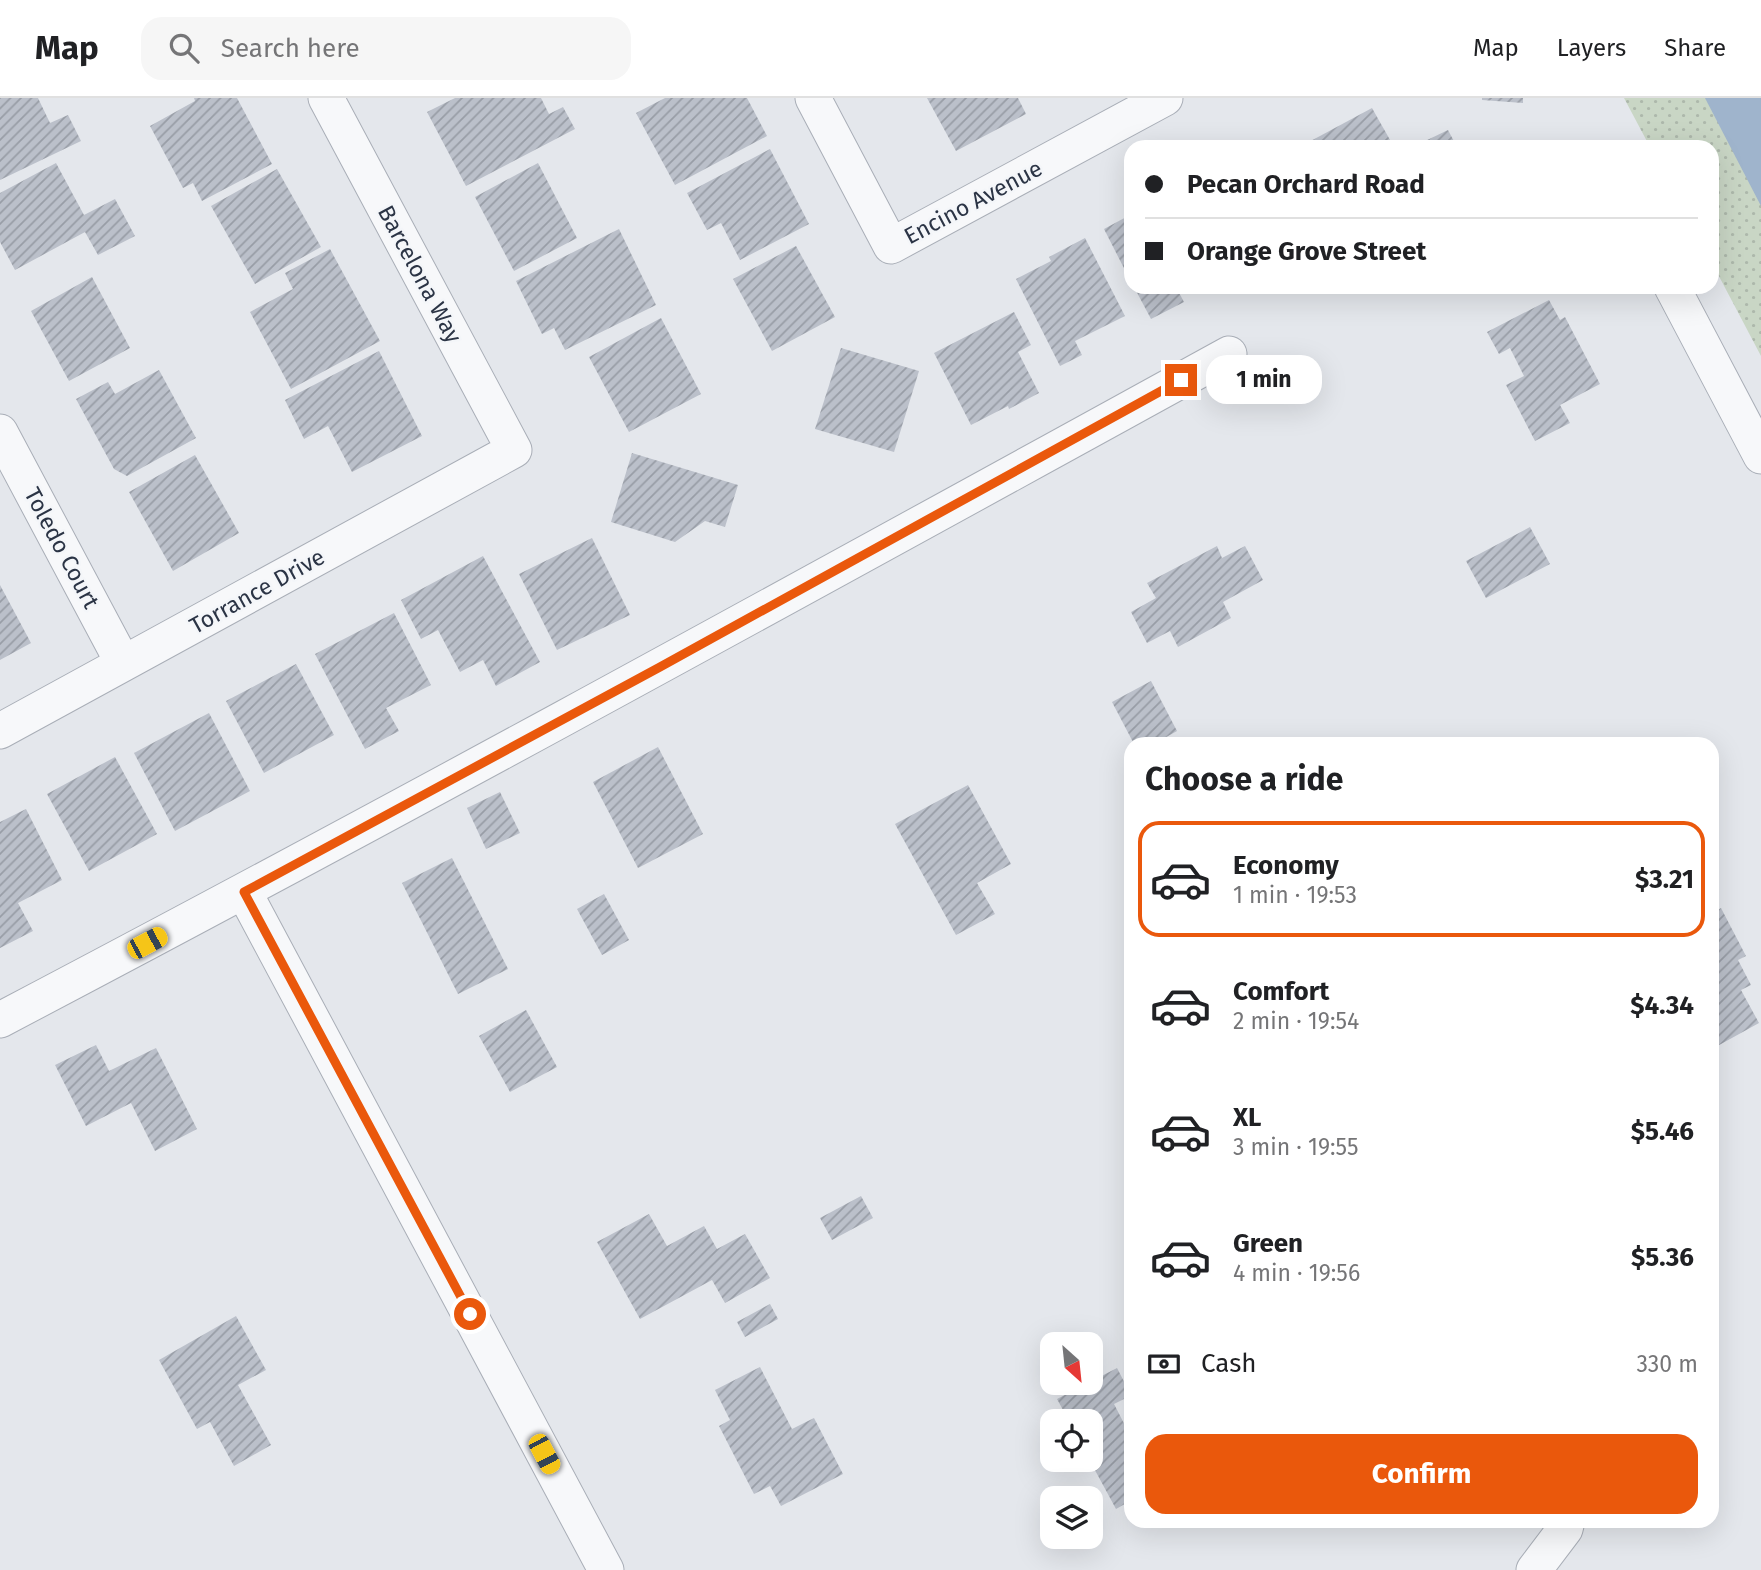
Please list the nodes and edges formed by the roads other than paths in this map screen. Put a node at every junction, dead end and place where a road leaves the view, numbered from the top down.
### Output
1 (326, 98) edge
2 (813, 98) edge
3 (1165, 98) edge
4 (1676, 294) edge
5 (1229, 354) dead end
6 (0, 432) edge
7 (514, 450) joint
8 (1761, 456) edge
9 (124, 663) junction
10 (0, 731) edge
11 (244, 892) junction
12 (0, 1020) edge
13 (1565, 1528) edge
14 (606, 1570) edge
15 (1534, 1570) edge

1 - 7 street, Barcelona Way
2 - 3 street, Encino Avenue
4 - 8 street
5 - 11 street
6 - 9 street, Toledo Court
7 - 9 street, Torrance Drive
9 - 10 street, Torrance Drive
11 - 12 street
11 - 14 street
13 - 15 street

